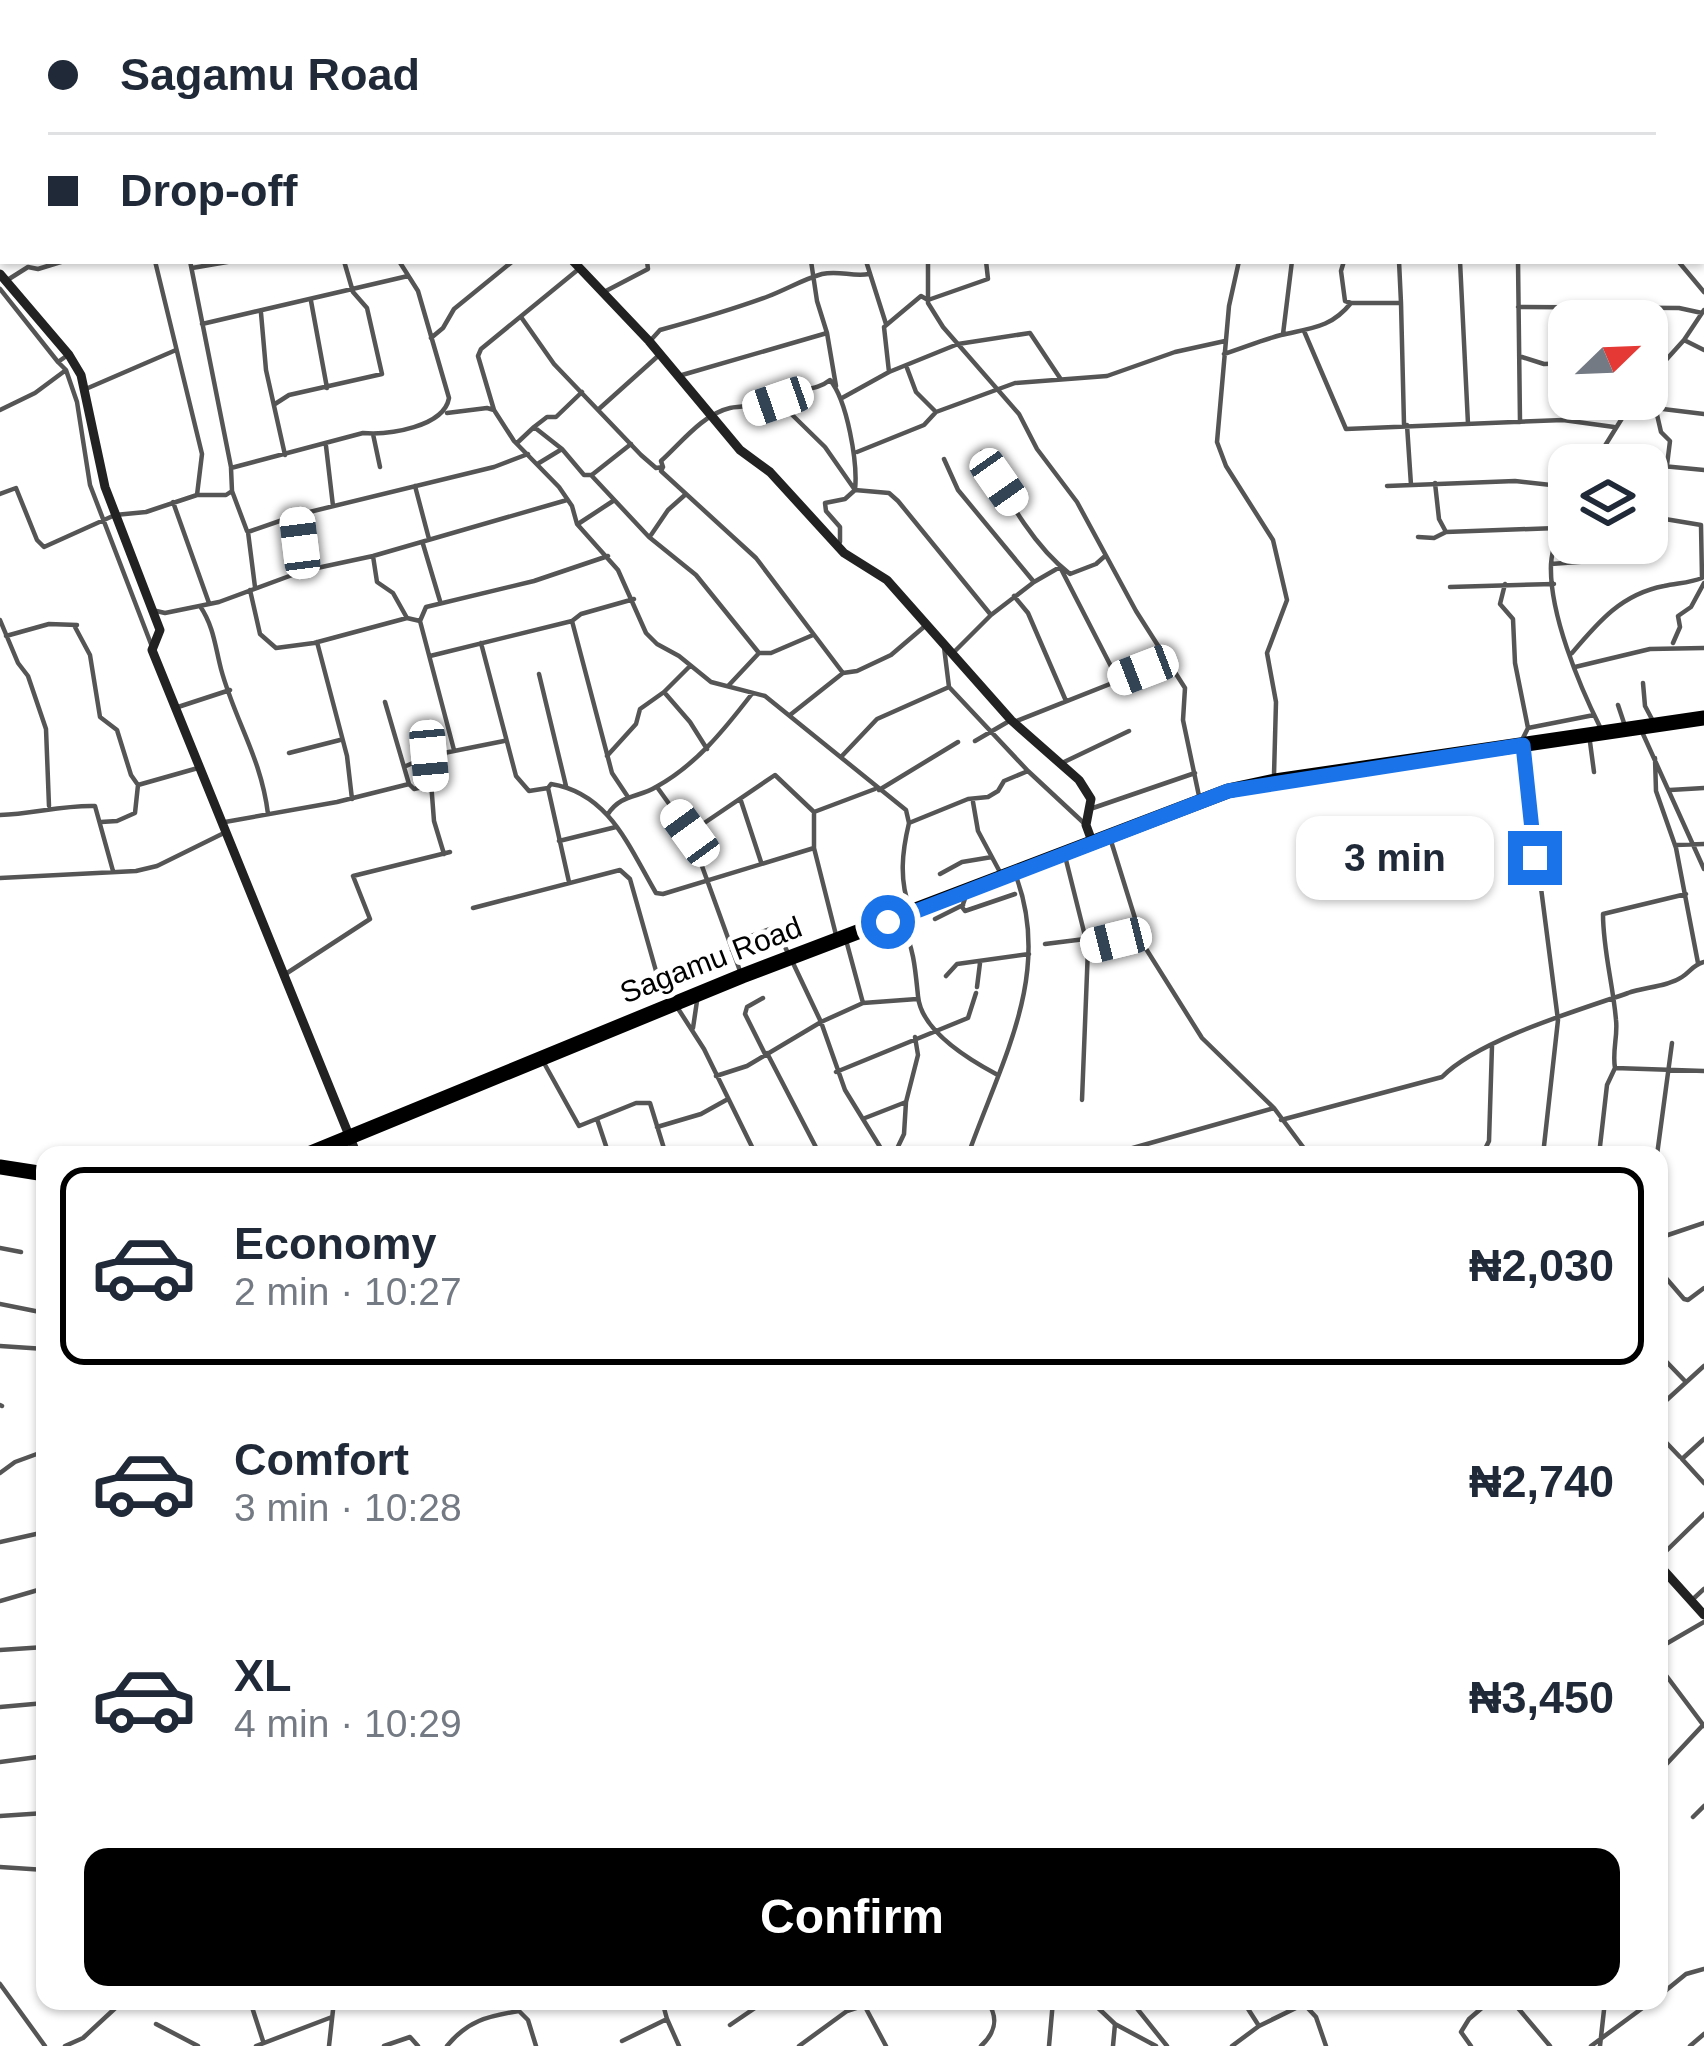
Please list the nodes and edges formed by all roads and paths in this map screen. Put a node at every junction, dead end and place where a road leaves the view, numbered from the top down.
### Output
1 (54, 264) edge
2 (156, 264) edge
3 (191, 264) edge
4 (345, 264) edge
5 (401, 264) edge
6 (413, 264) edge
7 (509, 264) edge
8 (576, 264) edge
9 (647, 264) edge
10 (811, 264) edge
11 (866, 264) edge
12 (928, 264) edge
13 (986, 264) edge
14 (1239, 264) edge
15 (1292, 264) edge
16 (1343, 264) edge
17 (1400, 264) edge
18 (1460, 264) edge
19 (1518, 264) edge
20 (1681, 264) edge
21 (407, 274) junction
22 (868, 274) junction
23 (813, 278) junction
24 (3, 287) edge
25 (352, 292) junction
26 (1704, 292) edge
27 (602, 293) junction
28 (362, 294) junction
29 (311, 301) junction
30 (928, 301) junction
31 (1351, 303) junction
32 (1401, 303) junction
33 (1518, 307) junction
34 (261, 310) junction
35 (1703, 312) edge
36 (521, 317) junction
37 (202, 324) junction
38 (886, 325) junction
39 (1304, 331) junction
40 (827, 333) junction
41 (1282, 334) junction
42 (431, 338) junction
43 (1684, 340) junction
44 (649, 341) junction
45 (1226, 341) junction
46 (958, 344) junction
47 (176, 350) junction
48 (1704, 350) edge
49 (1224, 354) junction
50 (69, 355) junction
51 (658, 356) junction
52 (1520, 357) junction
53 (1668, 357) edge
54 (58, 362) junction
55 (1548, 364) edge
56 (907, 368) junction
57 (66, 370) junction
58 (890, 372) junction
59 (677, 377) junction
60 (1060, 378) junction
61 (836, 387) junction
62 (327, 388) junction
63 (999, 388) junction
64 (84, 389) junction
65 (583, 392) junction
66 (842, 398) junction
67 (778, 401) junction
68 (275, 404) junction
69 (599, 408) junction
70 (1668, 408) edge
71 (0, 410) edge
72 (494, 410) junction
73 (936, 412) junction
74 (442, 414) junction
75 (1704, 414) edge
76 (711, 417) junction
77 (1618, 420) edge
78 (1658, 420) edge
79 (1520, 422) junction
80 (1468, 424) junction
81 (1406, 425) junction
82 (534, 427) junction
83 (1613, 427) junction
84 (373, 434) junction
85 (517, 443) junction
86 (326, 444) junction
87 (631, 444) junction
88 (1604, 444) edge
89 (562, 449) junction
90 (856, 452) junction
91 (982, 452) dead end
92 (530, 453) junction
93 (285, 454) junction
94 (1668, 457) edge
95 (944, 459) dead end
96 (539, 463) junction
97 (1668, 465) edge
98 (380, 467) dead end
99 (663, 467) junction
100 (231, 468) junction
101 (1704, 470) edge
102 (591, 475) junction
103 (1435, 483) junction
104 (1411, 485) junction
105 (1548, 485) edge
106 (416, 486) junction
107 (1387, 486) dead end
108 (855, 490) junction
109 (232, 491) junction
110 (0, 494) edge
111 (197, 494) junction
112 (686, 494) junction
113 (567, 500) junction
114 (614, 501) junction
115 (173, 502) junction
116 (333, 506) junction
117 (296, 515) junction
118 (110, 518) junction
119 (1668, 519) edge
120 (577, 524) junction
121 (1703, 525) edge
122 (1548, 529) edge
123 (248, 532) junction
124 (1446, 532) junction
125 (650, 537) junction
126 (1418, 537) dead end
127 (425, 540) junction
128 (839, 548) junction
129 (373, 556) junction
130 (608, 556) junction
131 (1105, 556) junction
132 (1551, 564) edge
133 (1060, 567) junction
134 (303, 571) junction
135 (1702, 582) edge
136 (1034, 583) junction
137 (1505, 584) junction
138 (1554, 584) junction
139 (1450, 587) dead end
140 (252, 589) junction
141 (1014, 596) junction
142 (634, 599) junction
143 (440, 602) junction
144 (209, 603) junction
145 (200, 607) junction
146 (151, 609) junction
147 (992, 615) junction
148 (407, 618) junction
149 (0, 620) edge
150 (420, 621) junction
151 (572, 622) junction
152 (925, 626) junction
153 (815, 634) junction
154 (6, 636) junction
155 (317, 642) junction
156 (482, 643) junction
157 (1672, 646) junction
158 (1704, 648) edge
159 (152, 650) junction
160 (948, 650) junction
161 (759, 653) junction
162 (1571, 654) junction
163 (430, 656) junction
164 (1168, 661) junction
165 (689, 666) junction
166 (1575, 667) junction
167 (843, 673) junction
168 (539, 674) dead end
169 (1118, 680) junction
170 (1643, 683) dead end
171 (729, 685) junction
172 (949, 687) junction
173 (230, 690) junction
174 (664, 692) junction
175 (752, 694) junction
176 (1066, 701) junction
177 (385, 702) dead end
178 (1618, 705) dead end
179 (176, 708) junction
180 (790, 715) junction
181 (1594, 715) junction
182 (1704, 718) edge
183 (1013, 721) junction
184 (1641, 728) junction
185 (991, 731) junction
186 (1129, 731) dead end
187 (1596, 735) junction
188 (1526, 737) junction
189 (340, 740) junction
190 (975, 741) dead end
191 (506, 742) junction
192 (958, 742) dead end
193 (706, 749) junction
194 (454, 751) junction
195 (289, 753) dead end
196 (429, 756) junction
197 (607, 756) junction
198 (841, 757) junction
199 (1655, 758) junction
200 (1058, 764) junction
201 (406, 766) junction
202 (200, 768) junction
203 (1028, 772) junction
204 (1594, 772) dead end
205 (1196, 773) junction
206 (1274, 781) junction
207 (409, 784) junction
208 (138, 785) junction
209 (431, 785) junction
210 (566, 786) junction
211 (657, 787) junction
212 (548, 788) junction
213 (1704, 788) edge
214 (877, 790) junction
215 (1670, 790) junction
216 (628, 796) junction
217 (352, 799) junction
218 (972, 800) junction
219 (741, 801) junction
220 (1200, 802) junction
221 (50, 806) junction
222 (1090, 810) junction
223 (814, 812) junction
224 (268, 814) junction
225 (608, 814) junction
226 (0, 815) edge
227 (101, 822) junction
228 (909, 823) junction
229 (1087, 825) junction
230 (227, 826) junction
231 (616, 827) junction
232 (690, 833) junction
233 (1110, 837) junction
234 (559, 841) junction
235 (1093, 844) junction
236 (1694, 844) junction
237 (1704, 844) edge
238 (1676, 845) junction
239 (814, 848) junction
240 (1065, 856) junction
241 (992, 857) junction
242 (760, 862) junction
243 (1704, 869) edge
244 (113, 871) junction
245 (940, 874) dead end
246 (1009, 877) junction
247 (0, 878) edge
248 (706, 880) junction
249 (569, 883) junction
250 (1015, 894) dead end
251 (1686, 894) junction
252 (965, 899) junction
253 (473, 908) dead end
254 (935, 919) dead end
255 (906, 920) junction
256 (841, 939) junction
257 (1085, 939) junction
258 (1116, 940) dead end
259 (1045, 944) dead end
260 (1088, 948) junction
261 (733, 950) junction
262 (1029, 954) junction
263 (790, 958) junction
264 (1701, 962) edge
265 (980, 963) junction
266 (284, 975) junction
267 (742, 976) junction
268 (946, 976) dead end
269 (697, 995) junction
270 (764, 998) dead end
271 (917, 999) junction
272 (1611, 1000) junction
273 (863, 1003) junction
274 (673, 1004) junction
275 (1558, 1020) junction
276 (821, 1022) junction
277 (932, 1022) junction
278 (693, 1028) junction
279 (937, 1030) junction
280 (927, 1033) junction
281 (915, 1037) junction
282 (1672, 1043) dead end
283 (1492, 1046) junction
284 (766, 1053) junction
285 (542, 1056) junction
286 (1615, 1068) junction
287 (1704, 1070) edge
288 (1669, 1071) junction
289 (836, 1072) junction
290 (996, 1074) junction
291 (716, 1076) junction
292 (728, 1099) junction
293 (1082, 1100) dead end
294 (906, 1102) junction
295 (1274, 1108) junction
296 (865, 1118) junction
297 (597, 1119) junction
298 (1281, 1120) junction
299 (657, 1127) junction
300 (347, 1137) junction
301 (326, 1146) edge
302 (352, 1146) edge
303 (606, 1146) edge
304 (663, 1146) edge
305 (751, 1146) edge
306 (815, 1146) edge
307 (880, 1146) edge
308 (898, 1146) edge
309 (971, 1146) edge
310 (1140, 1146) edge
311 (1303, 1146) edge
312 (1487, 1146) edge
313 (1544, 1146) edge
314 (1600, 1146) edge
315 (1658, 1146) edge
316 (0, 1167) edge
317 (36, 1173) edge
318 (1704, 1222) edge
319 (1668, 1235) edge
320 (0, 1248) edge
321 (21, 1252) dead end
322 (1668, 1280) edge
323 (1704, 1288) edge
324 (0, 1304) edge
325 (36, 1311) edge
326 (0, 1346) edge
327 (36, 1348) edge
328 (1668, 1363) edge
329 (1704, 1366) edge
330 (1686, 1382) junction
331 (1668, 1399) edge
332 (1704, 1439) edge
333 (1668, 1444) edge
334 (36, 1455) edge
335 (1682, 1459) junction
336 (0, 1473) edge
337 (1704, 1483) edge
338 (1704, 1514) edge
339 (36, 1534) edge
340 (0, 1542) edge
341 (1668, 1552) edge
342 (1668, 1572) edge
343 (1704, 1589) edge
344 (36, 1591) edge
345 (1692, 1600) junction
346 (0, 1601) edge
347 (1704, 1619) edge
348 (1668, 1642) edge
349 (36, 1648) edge
350 (0, 1650) edge
351 (1668, 1678) edge
352 (36, 1703) edge
353 (0, 1707) edge
354 (1704, 1725) edge
355 (36, 1757) edge
356 (0, 1762) edge
357 (1668, 1763) edge
358 (1704, 1806) edge
359 (36, 1814) edge
360 (0, 1816) edge
361 (1693, 1817) dead end
362 (0, 1867) edge
363 (36, 1869) edge
364 (1704, 1969) edge
365 (0, 1984) edge
366 (1668, 1988) edge
367 (114, 2010) edge
368 (253, 2010) edge
369 (333, 2010) edge
370 (524, 2010) edge
371 (665, 2010) edge
372 (752, 2010) edge
373 (849, 2010) edge
374 (866, 2010) edge
375 (990, 2010) edge
376 (1052, 2010) edge
377 (1100, 2010) edge
378 (1138, 2010) edge
379 (1249, 2010) edge
380 (1290, 2010) edge
381 (1310, 2010) edge
382 (1479, 2010) edge
383 (1520, 2010) edge
384 (1604, 2010) edge
385 (1641, 2010) edge
386 (524, 2015) junction
387 (332, 2017) junction
388 (668, 2019) junction
389 (156, 2024) dead end
390 (1115, 2024) junction
391 (730, 2026) dead end
392 (1259, 2026) junction
393 (1704, 2034) edge
394 (80, 2040) junction
395 (263, 2041) junction
396 (622, 2041) dead end
397 (1601, 2043) edge
398 (45, 2046) edge
399 (65, 2046) edge
400 (90, 2046) edge
401 (199, 2046) edge
402 (256, 2046) edge
403 (329, 2046) edge
404 (384, 2046) edge
405 (418, 2046) edge
406 (446, 2046) edge
407 (536, 2046) edge
408 (679, 2046) edge
409 (799, 2046) edge
410 (886, 2046) edge
411 (981, 2046) edge
412 (1049, 2046) edge
413 (1113, 2046) edge
414 (1156, 2046) edge
415 (1166, 2046) edge
416 (1232, 2046) edge
417 (1326, 2046) edge
418 (1472, 2046) edge
419 (1550, 2046) edge
420 (1591, 2046) edge
421 (1690, 2046) edge

1 - 24 street
2 - 47 street
3 - 37 street
4 - 25 street
5 - 21 street
6 - 21 street
7 - 42 street
8 - 27 street
8 - 36 street
9 - 27 street
10 - 23 street
11 - 22 street
12 - 30 street
13 - 30 street
14 - 45 street
15 - 41 street
16 - 31 street
17 - 32 street
18 - 80 street
19 - 33 street
20 - 26 street
21 - 28 street
21 - 42 street
22 - 23 street
22 - 38 street
23 - 40 street
23 - 44 street
24 - 50 street
24 - 54 street
25 - 28 street
25 - 29 street
27 - 44 street
28 - 62 street
29 - 34 street
29 - 62 street
30 - 38 street
30 - 46 street
31 - 32 street
31 - 39 street
32 - 81 street
33 - 35 street
33 - 52 street
34 - 37 street
34 - 68 street
35 - 43 street
36 - 65 street
36 - 72 street
37 - 100 street
38 - 58 street
39 - 41 street
39 - 81 street
40 - 59 street
40 - 61 street
41 - 49 street
42 - 74 street
43 - 48 street
43 - 53 street
44 - 51 street
45 - 49 street
45 - 60 street
46 - 56 street
46 - 60 street
46 - 63 street
47 - 64 street
47 - 111 street
49 - 206 street
50 - 54 street
50 - 64 street
51 - 59 street
51 - 69 street
52 - 55 street
52 - 79 street
54 - 57 street
56 - 58 street
56 - 73 street
57 - 71 street
57 - 118 street
58 - 66 street
59 - 76 street
60 - 63 street
61 - 66 street
61 - 67 street
62 - 68 street
63 - 73 street
63 - 131 street
64 - 118 street
65 - 69 street
65 - 82 street
66 - 90 street
67 - 76 street
67 - 108 street
68 - 93 street
69 - 87 street
70 - 75 street
72 - 74 street
72 - 85 street
73 - 90 street
74 - 84 street
76 - 99 street
76 - 128 street
77 - 83 street
78 - 94 street
79 - 80 street
79 - 83 street
80 - 81 street
81 - 104 street
82 - 85 street
82 - 89 street
83 - 88 street
84 - 86 street
84 - 98 street
85 - 92 street
86 - 93 street
86 - 116 street
87 - 99 street
87 - 102 street
89 - 96 street
89 - 102 street
90 - 108 street
91 - 133 street
92 - 96 street
92 - 106 street
93 - 100 street
95 - 136 street
96 - 113 street
97 - 101 street
99 - 112 street
100 - 109 street
102 - 114 street
103 - 104 street
103 - 105 street
103 - 124 street
104 - 107 street
106 - 116 street
106 - 127 street
108 - 128 street
108 - 147 street
109 - 111 street
109 - 123 street
110 - 118 street
111 - 115 street
112 - 125 street
112 - 153 street
113 - 120 street
113 - 127 street
114 - 120 street
114 - 125 street
115 - 118 street
115 - 144 street
116 - 117 street
117 - 123 street
117 - 134 street
118 - 146 street
118 - 159 street
119 - 121 street
120 - 130 street
121 - 135 street
122 - 124 street
123 - 140 street
124 - 126 street
125 - 161 street
127 - 129 street
127 - 143 street
128 - 152 street
129 - 134 street
129 - 148 street
130 - 142 street
130 - 143 street
131 - 133 street
131 - 164 street
132 - 138 street
133 - 136 street
133 - 169 street
134 - 140 street
135 - 157 street
135 - 162 street
136 - 141 street
137 - 138 street
137 - 139 street
137 - 188 street
138 - 162 street
140 - 144 street
140 - 155 street
141 - 147 street
141 - 176 street
142 - 151 street
142 - 165 street
143 - 150 street
144 - 145 street
145 - 146 street
145 - 173 street
146 - 159 street
147 - 160 street
148 - 150 street
148 - 155 street
149 - 154 street
150 - 163 street
151 - 156 street
151 - 197 street
152 - 160 street
152 - 167 street
153 - 161 street
153 - 167 street
154 - 208 street
154 - 221 street
155 - 189 street
156 - 163 street
156 - 191 street
157 - 158 street
157 - 166 street
159 - 179 street
160 - 172 street
160 - 183 street
161 - 171 street
162 - 166 street
163 - 194 street
164 - 169 street
164 - 205 street
165 - 171 street
165 - 174 street
166 - 181 street
167 - 180 street
168 - 210 street
169 - 176 street
170 - 184 street
171 - 175 street
172 - 185 street
172 - 198 street
173 - 179 street
173 - 224 street
174 - 193 street
174 - 197 street
175 - 180 street
175 - 193 street
176 - 183 street
177 - 201 street
178 - 184 street
179 - 202 street
180 - 198 street
181 - 187 street
181 - 188 street
182 - 184 highway, Sagamu Road
183 - 185 street
183 - 200 street
184 - 187 highway, Sagamu Road
184 - 199 street
185 - 190 street
185 - 203 street
186 - 200 street
187 - 188 highway, Sagamu Road
187 - 204 street
188 - 206 highway, Sagamu Road
188 - 275 street
189 - 195 street
189 - 217 street
191 - 194 street
191 - 212 street
192 - 214 street
193 - 211 street
194 - 196 street
196 - 201 street
196 - 209 street
197 - 216 street
198 - 214 street
199 - 215 street
199 - 238 street
200 - 222 street
201 - 207 street
202 - 208 street
202 - 230 street
203 - 218 street
203 - 229 street
205 - 220 street
205 - 222 street
206 - 220 highway, Sagamu Road
207 - 209 street
207 - 217 street
208 - 227 street
209 - 266 street
210 - 212 street
210 - 225 street
211 - 216 street
211 - 232 street
212 - 234 street
213 - 215 street
214 - 223 street
214 - 228 street
215 - 236 street
216 - 225 street
217 - 224 street
218 - 228 street
218 - 241 street
219 - 223 street
219 - 232 street
219 - 242 street
220 - 233 highway, Sagamu Road
221 - 226 street
221 - 227 street
222 - 229 street
223 - 239 street
224 - 230 street
225 - 231 street
227 - 244 street
228 - 255 street
229 - 235 street
230 - 244 street
230 - 266 street
231 - 234 street
231 - 248 street
232 - 248 street
233 - 235 highway, Sagamu Road
233 - 295 street
234 - 249 street
235 - 240 highway, Sagamu Road
236 - 237 street
236 - 238 street
236 - 243 street
238 - 251 street
239 - 242 street
239 - 256 street
240 - 246 highway, Sagamu Road
240 - 257 street
241 - 245 street
241 - 246 street
242 - 248 street
244 - 247 street
246 - 252 highway, Sagamu Road
246 - 262 street
248 - 261 street
249 - 253 street
249 - 274 street
250 - 252 street
251 - 264 street
251 - 272 street
252 - 254 street
252 - 255 highway, Sagamu Road
255 - 256 highway, Sagamu Road
255 - 271 street
256 - 263 highway, Sagamu Road
256 - 273 street
257 - 259 street
257 - 260 street
258 - 260 street
260 - 293 street
261 - 263 street
261 - 267 street
262 - 265 street
262 - 290 street
263 - 267 highway, Sagamu Road
263 - 276 street
264 - 272 street
265 - 268 street
265 - 279 street
266 - 300 street
267 - 269 highway, Sagamu Road
269 - 274 highway, Sagamu Road
269 - 278 street
270 - 284 street
271 - 273 street
271 - 277 street
272 - 275 street
272 - 286 street
273 - 276 street
274 - 278 street
274 - 285 highway, Sagamu Road
275 - 283 street
275 - 313 street
276 - 284 street
276 - 289 street
277 - 279 street
277 - 280 street
278 - 291 street
279 - 280 street
279 - 290 street
280 - 281 street
281 - 289 street
281 - 294 street
282 - 288 street
283 - 298 street
283 - 312 street
284 - 291 street
284 - 306 street
285 - 297 street
285 - 300 highway, Sagamu Road
286 - 288 street
286 - 314 street
287 - 288 street
288 - 315 street
289 - 296 street
290 - 309 street
291 - 292 street
292 - 299 street
292 - 305 street
294 - 296 street
294 - 308 street
295 - 298 street
295 - 310 street
296 - 307 street
297 - 299 street
297 - 303 street
298 - 311 street
299 - 304 street
300 - 301 highway, Sagamu Road
300 - 302 street
316 - 317 highway
318 - 319 street
320 - 321 street
322 - 323 street
324 - 325 street
326 - 327 street
328 - 330 street
329 - 330 street
330 - 331 street
332 - 335 street
333 - 335 street
334 - 336 street
335 - 337 street
338 - 341 street
339 - 340 street
342 - 345 street
343 - 345 street
344 - 346 street
345 - 347 street
347 - 348 street
349 - 350 street
351 - 354 street
352 - 353 street
354 - 357 street
355 - 356 street
358 - 361 street
359 - 360 street
362 - 363 street
364 - 366 street
365 - 398 street
367 - 394 street
368 - 395 street
369 - 387 street
370 - 386 street
371 - 388 street
372 - 391 street
373 - 409 street
374 - 410 street
375 - 411 street
376 - 412 street
377 - 390 street
378 - 415 street
379 - 392 street
380 - 392 street
381 - 417 street
382 - 418 street
383 - 419 street
384 - 397 street
385 - 397 street
386 - 406 street
386 - 407 street
387 - 395 street
387 - 403 street
388 - 396 street
388 - 408 street
389 - 401 street
390 - 413 street
390 - 414 street
392 - 416 street
393 - 421 street
394 - 399 street
394 - 400 street
395 - 402 street
397 - 420 street
404 - 405 street

